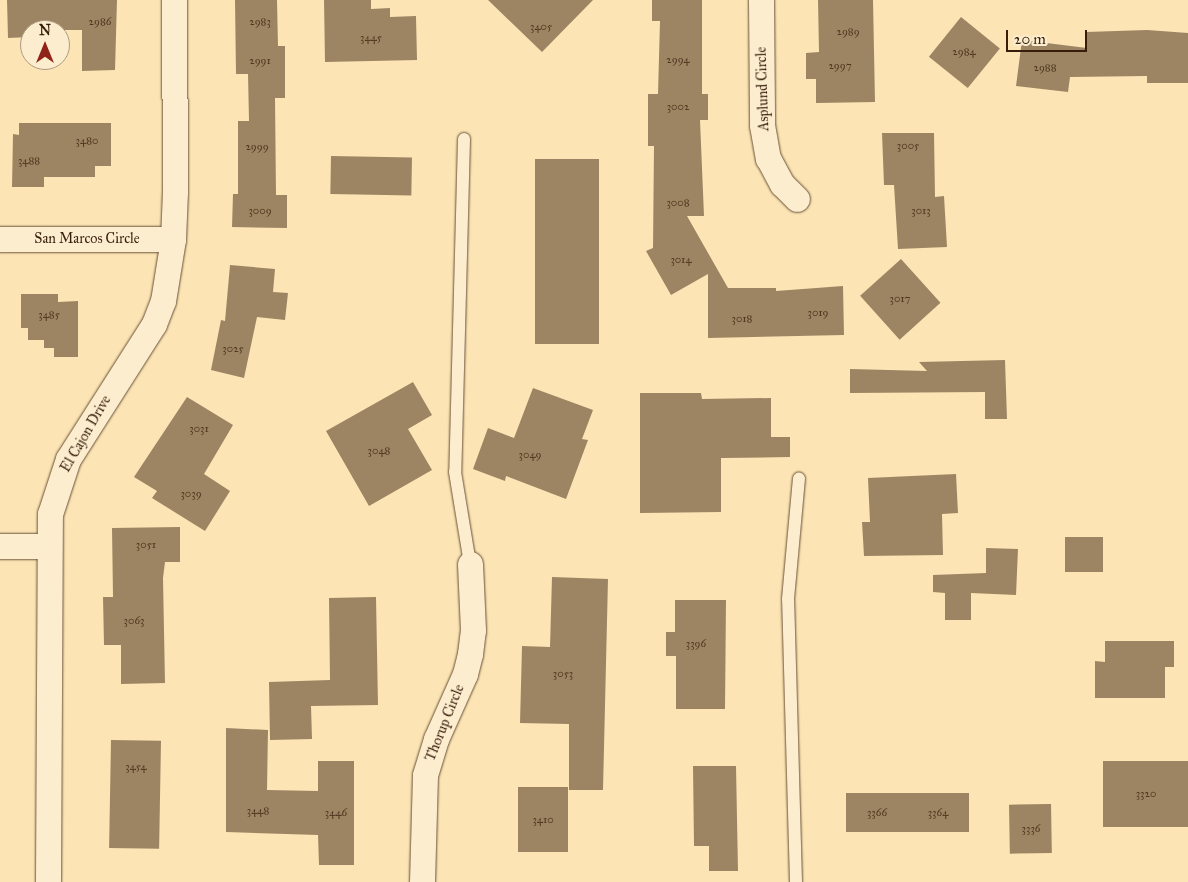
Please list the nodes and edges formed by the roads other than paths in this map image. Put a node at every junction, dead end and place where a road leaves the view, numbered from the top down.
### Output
1 (174, 0) edge
2 (761, 0) edge
3 (464, 139) dead end
4 (797, 199) dead end
5 (0, 239) edge
6 (173, 239) junction
7 (799, 479) dead end
8 (0, 546) edge
9 (47, 546) junction
10 (470, 564) joint
11 (48, 882) edge
12 (422, 882) edge
13 (796, 882) edge

1 - 6 street, El Cajon Drive
2 - 4 street, Asplund Circle
3 - 10 lane
5 - 6 street, San Marcos Circle
6 - 9 street, El Cajon Drive
7 - 13 lane
8 - 9 street
9 - 11 street, El Cajon Drive
10 - 12 street, Thorup Circle

